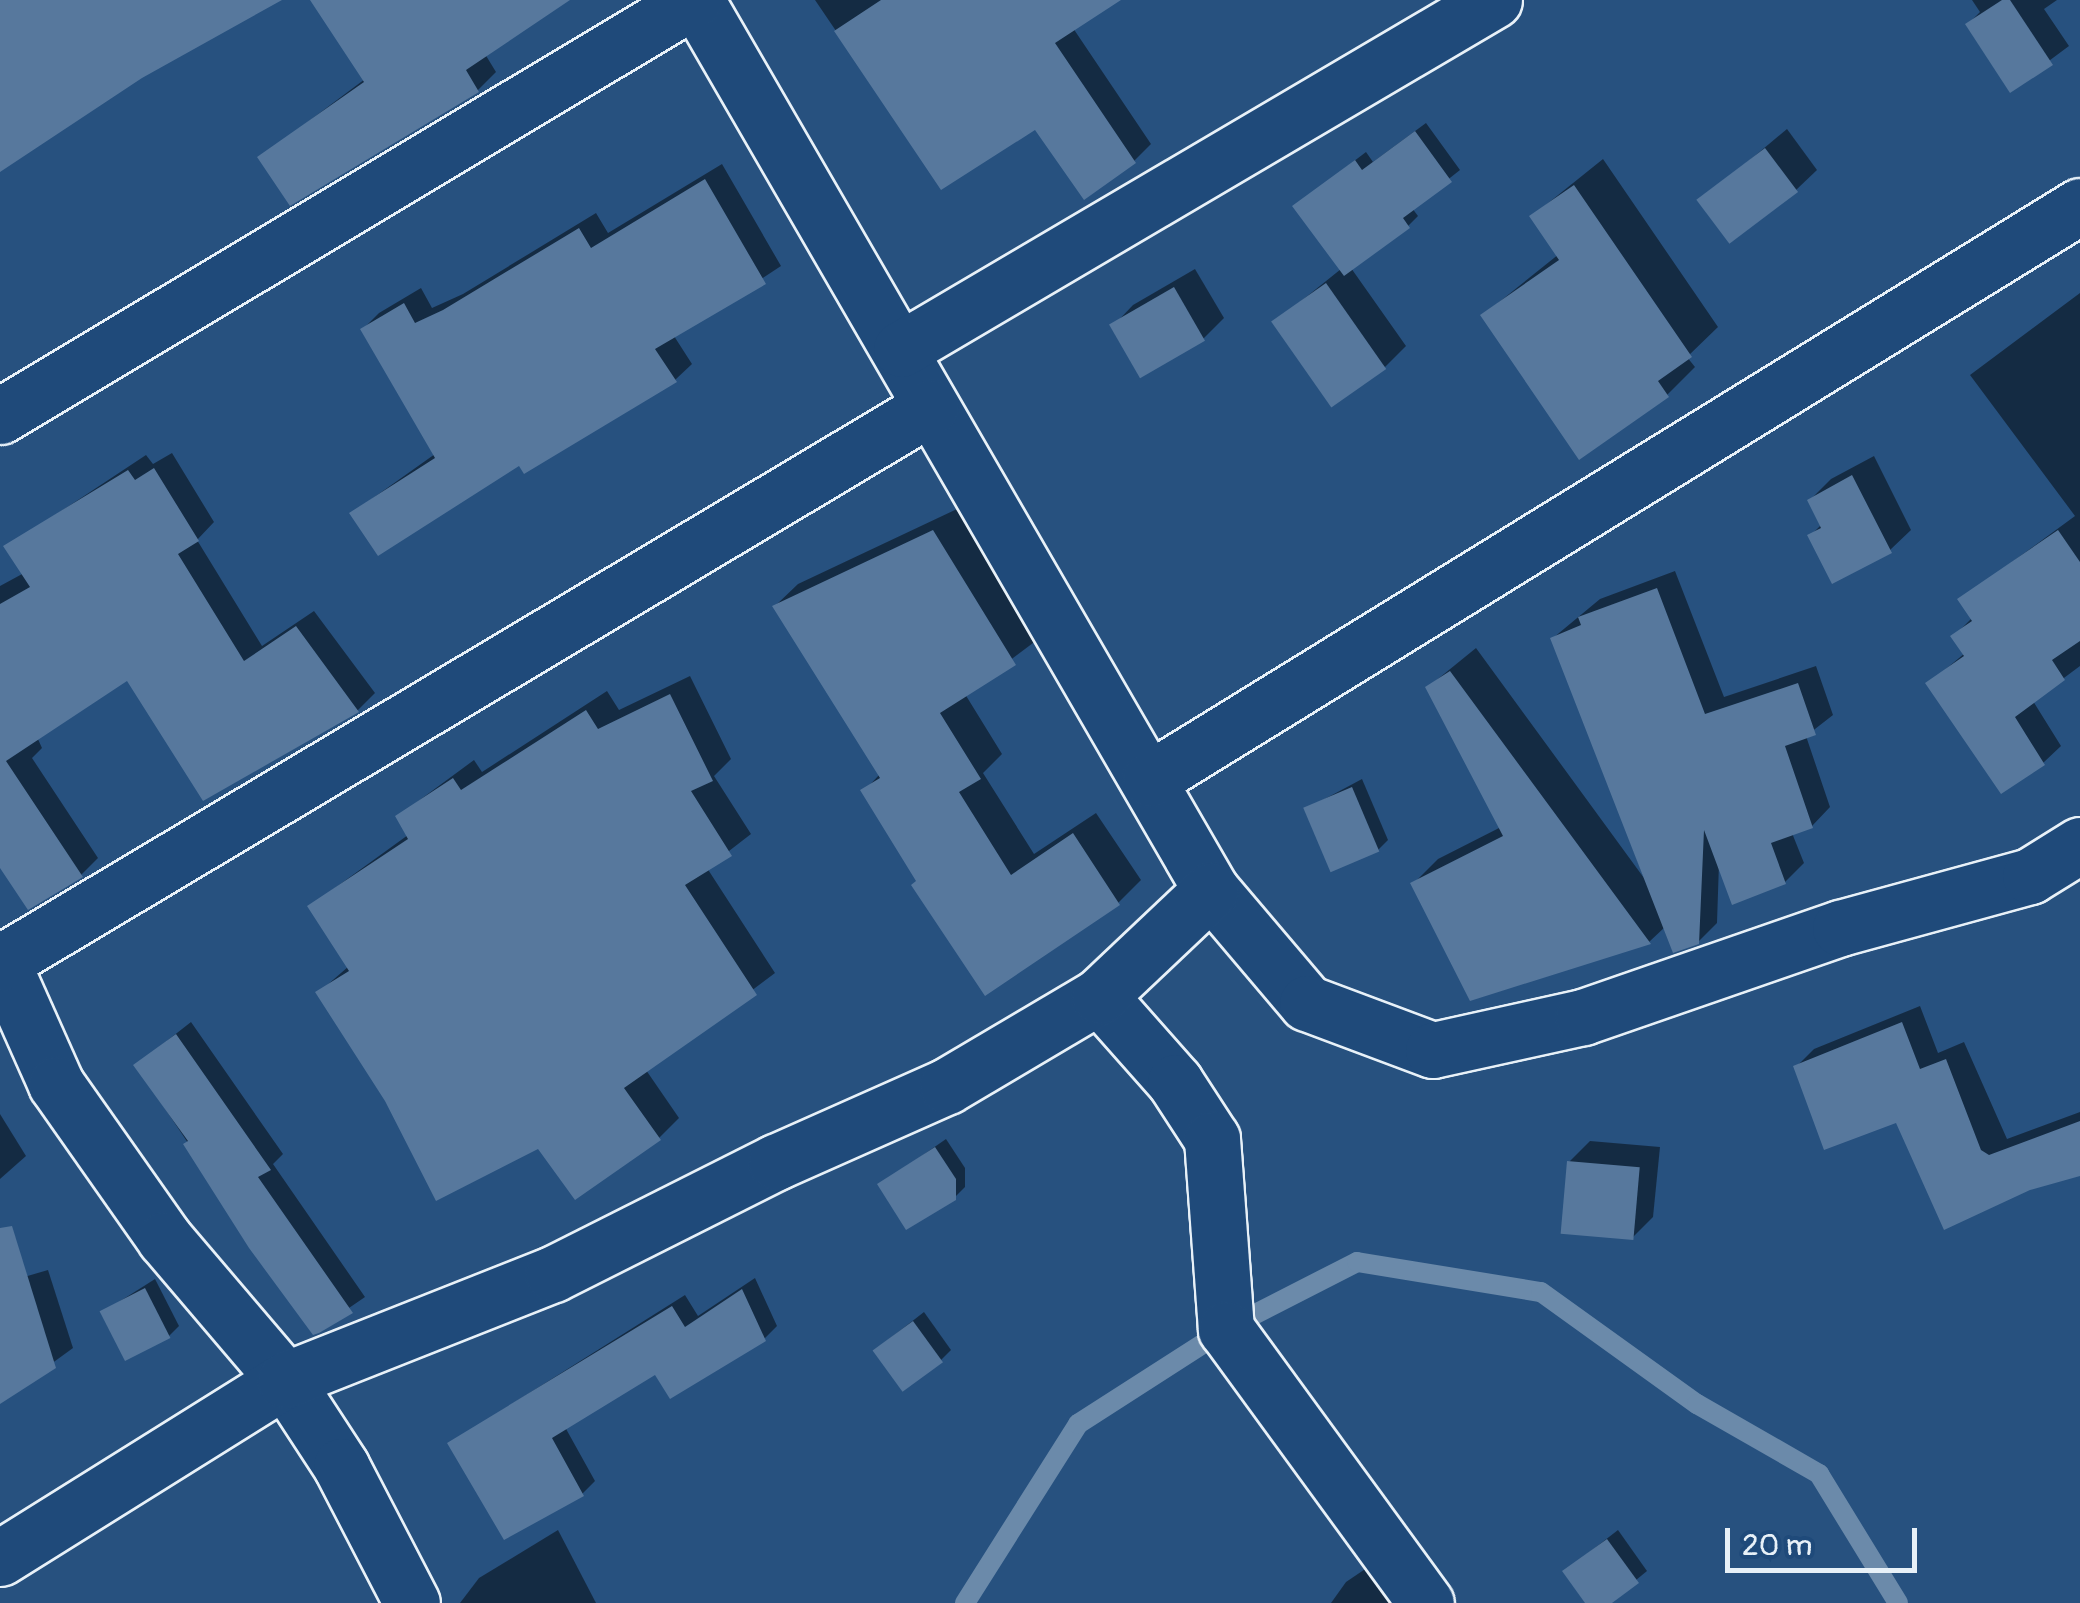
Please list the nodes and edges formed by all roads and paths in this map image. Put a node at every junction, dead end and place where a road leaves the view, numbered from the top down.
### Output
1 (695, 0) edge
2 (1494, 0) edge
3 (2080, 206) edge
4 (901, 349) junction
5 (931, 407) junction
6 (0, 416) edge
7 (1150, 779) junction
8 (2080, 845) edge
9 (1211, 890) junction
10 (1, 961) edge
11 (1100, 996) junction
12 (285, 1380) junction
13 (0, 1558) edge
14 (412, 1603) edge
15 (1426, 1603) edge

1 - 4 street
1 - 6 street
2 - 4 street
3 - 7 street
4 - 5 street
5 - 7 street
5 - 10 street
7 - 9 street
8 - 9 street
9 - 11 street
10 - 12 street
11 - 12 street
11 - 15 street
12 - 13 street
12 - 14 street

